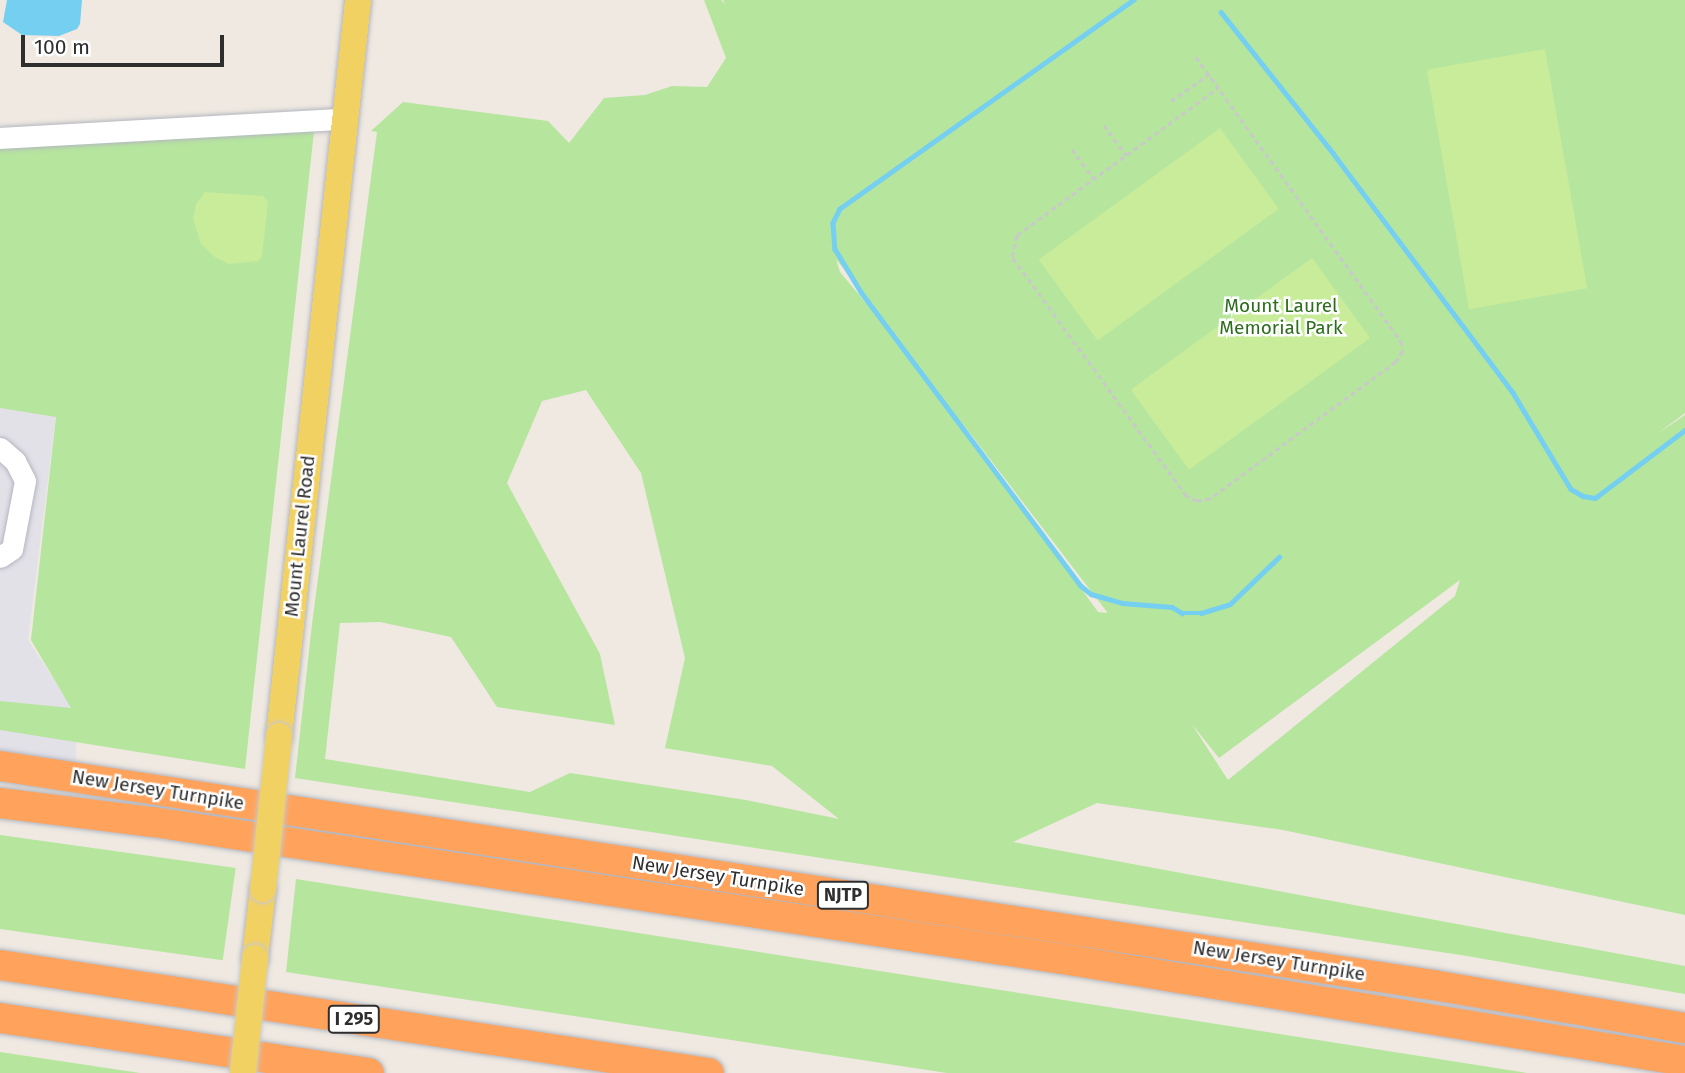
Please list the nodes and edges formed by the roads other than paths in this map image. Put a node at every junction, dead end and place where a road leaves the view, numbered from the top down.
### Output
1 (358, 0) edge
2 (345, 119) junction
3 (0, 138) edge
4 (0, 448) edge
5 (0, 557) edge
6 (0, 766) edge
7 (0, 803) edge
8 (0, 965) edge
9 (0, 1018) edge
10 (1685, 1028) edge
11 (1685, 1060) edge
12 (243, 1073) edge
13 (369, 1073) edge
14 (709, 1073) edge

1 - 2 main road, Mount Laurel Road
2 - 3 lane
2 - 12 main road, Mount Laurel Road, bridge
4 - 5 lane
6 - 10 highway, New Jersey Turnpike / NJTP
7 - 11 highway, New Jersey Turnpike / NJTP
8 - 14 highway, I 295
9 - 13 highway

